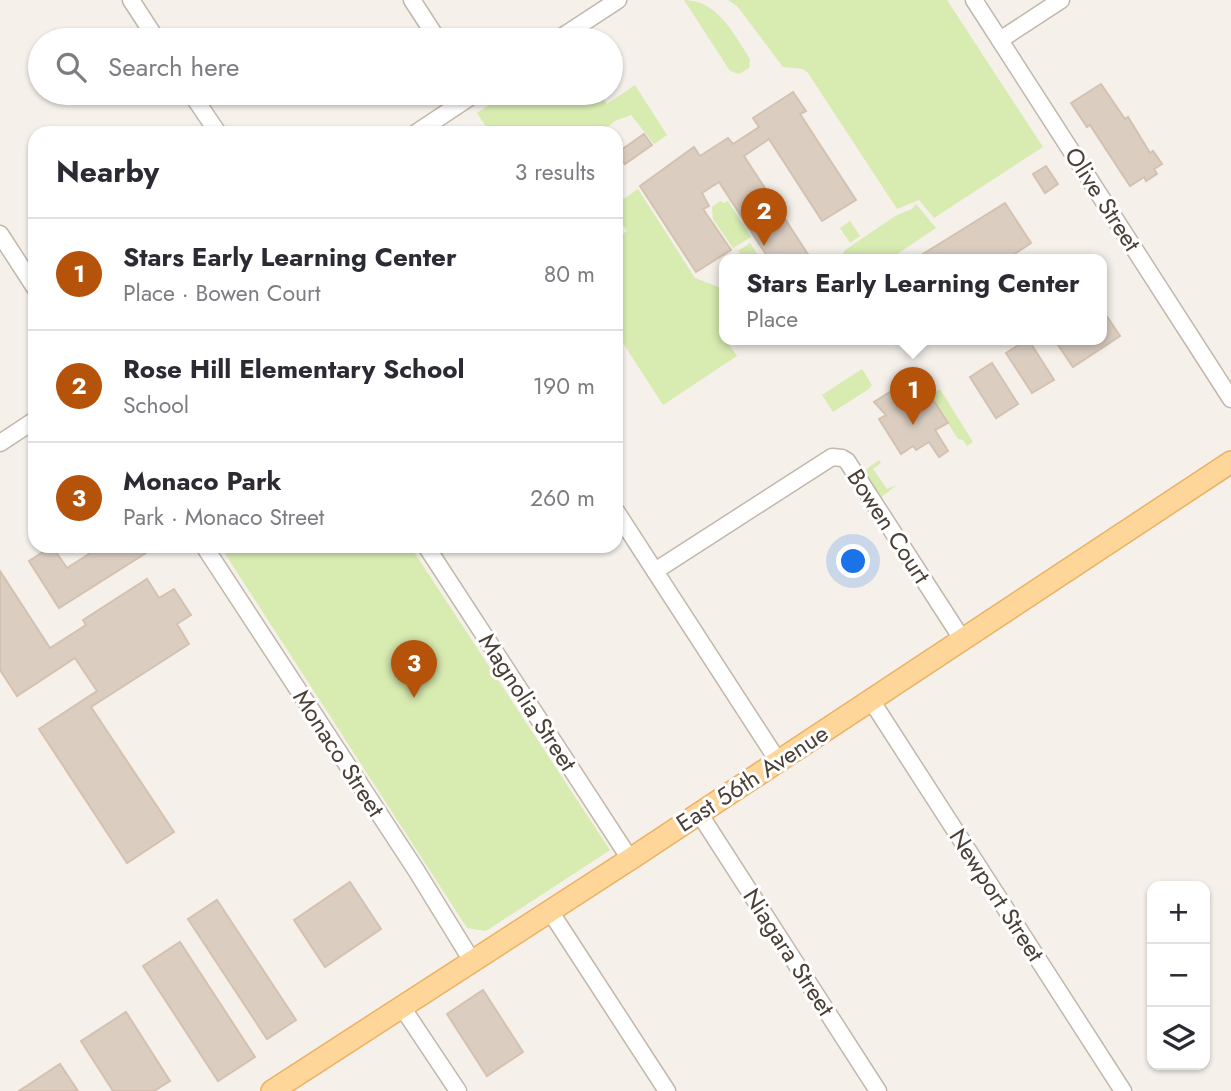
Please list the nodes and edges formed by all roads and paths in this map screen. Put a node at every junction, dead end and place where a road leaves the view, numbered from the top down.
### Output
1 (131, 0) edge
2 (412, 0) edge
3 (618, 0) edge
4 (974, 0) edge
5 (1061, 0) edge
6 (149, 28) edge
7 (430, 28) edge
8 (575, 28) edge
9 (1000, 40) junction
10 (199, 105) edge
11 (457, 105) edge
12 (213, 126) edge
13 (426, 126) edge
14 (0, 234) edge
15 (28, 277) edge
16 (1231, 399) edge
17 (28, 425) edge
18 (0, 443) edge
19 (1231, 462) edge
20 (623, 522) edge
21 (209, 553) edge
22 (431, 553) edge
23 (655, 571) junction
24 (962, 639) junction
25 (871, 700) junction
26 (778, 761) junction
27 (699, 813) junction
28 (630, 859) junction
29 (550, 911) junction
30 (472, 961) junction
31 (402, 1007) junction
32 (272, 1091) edge
33 (458, 1091) edge
34 (667, 1091) edge
35 (878, 1091) edge
36 (1123, 1091) edge

1 - 6 street
2 - 7 street
3 - 8 street
4 - 9 street, Olive Street
5 - 9 street
9 - 16 street, Olive Street
10 - 12 street
11 - 13 street
14 - 15 street
17 - 18 street
19 - 24 main road, East 56th Avenue
20 - 23 street
21 - 30 street, Monaco Street
22 - 28 street, Magnolia Street
23 - 24 street, Bowen Court
23 - 26 street
24 - 25 main road, East 56th Avenue
25 - 26 main road, East 56th Avenue
25 - 36 street, Newport Street
26 - 27 main road, East 56th Avenue
27 - 28 main road, East 56th Avenue
27 - 35 street, Niagara Street
28 - 29 main road, East 56th Avenue
29 - 30 main road, East 56th Avenue
29 - 34 street
30 - 31 main road, East 56th Avenue
31 - 32 main road, East 56th Avenue
31 - 33 street

